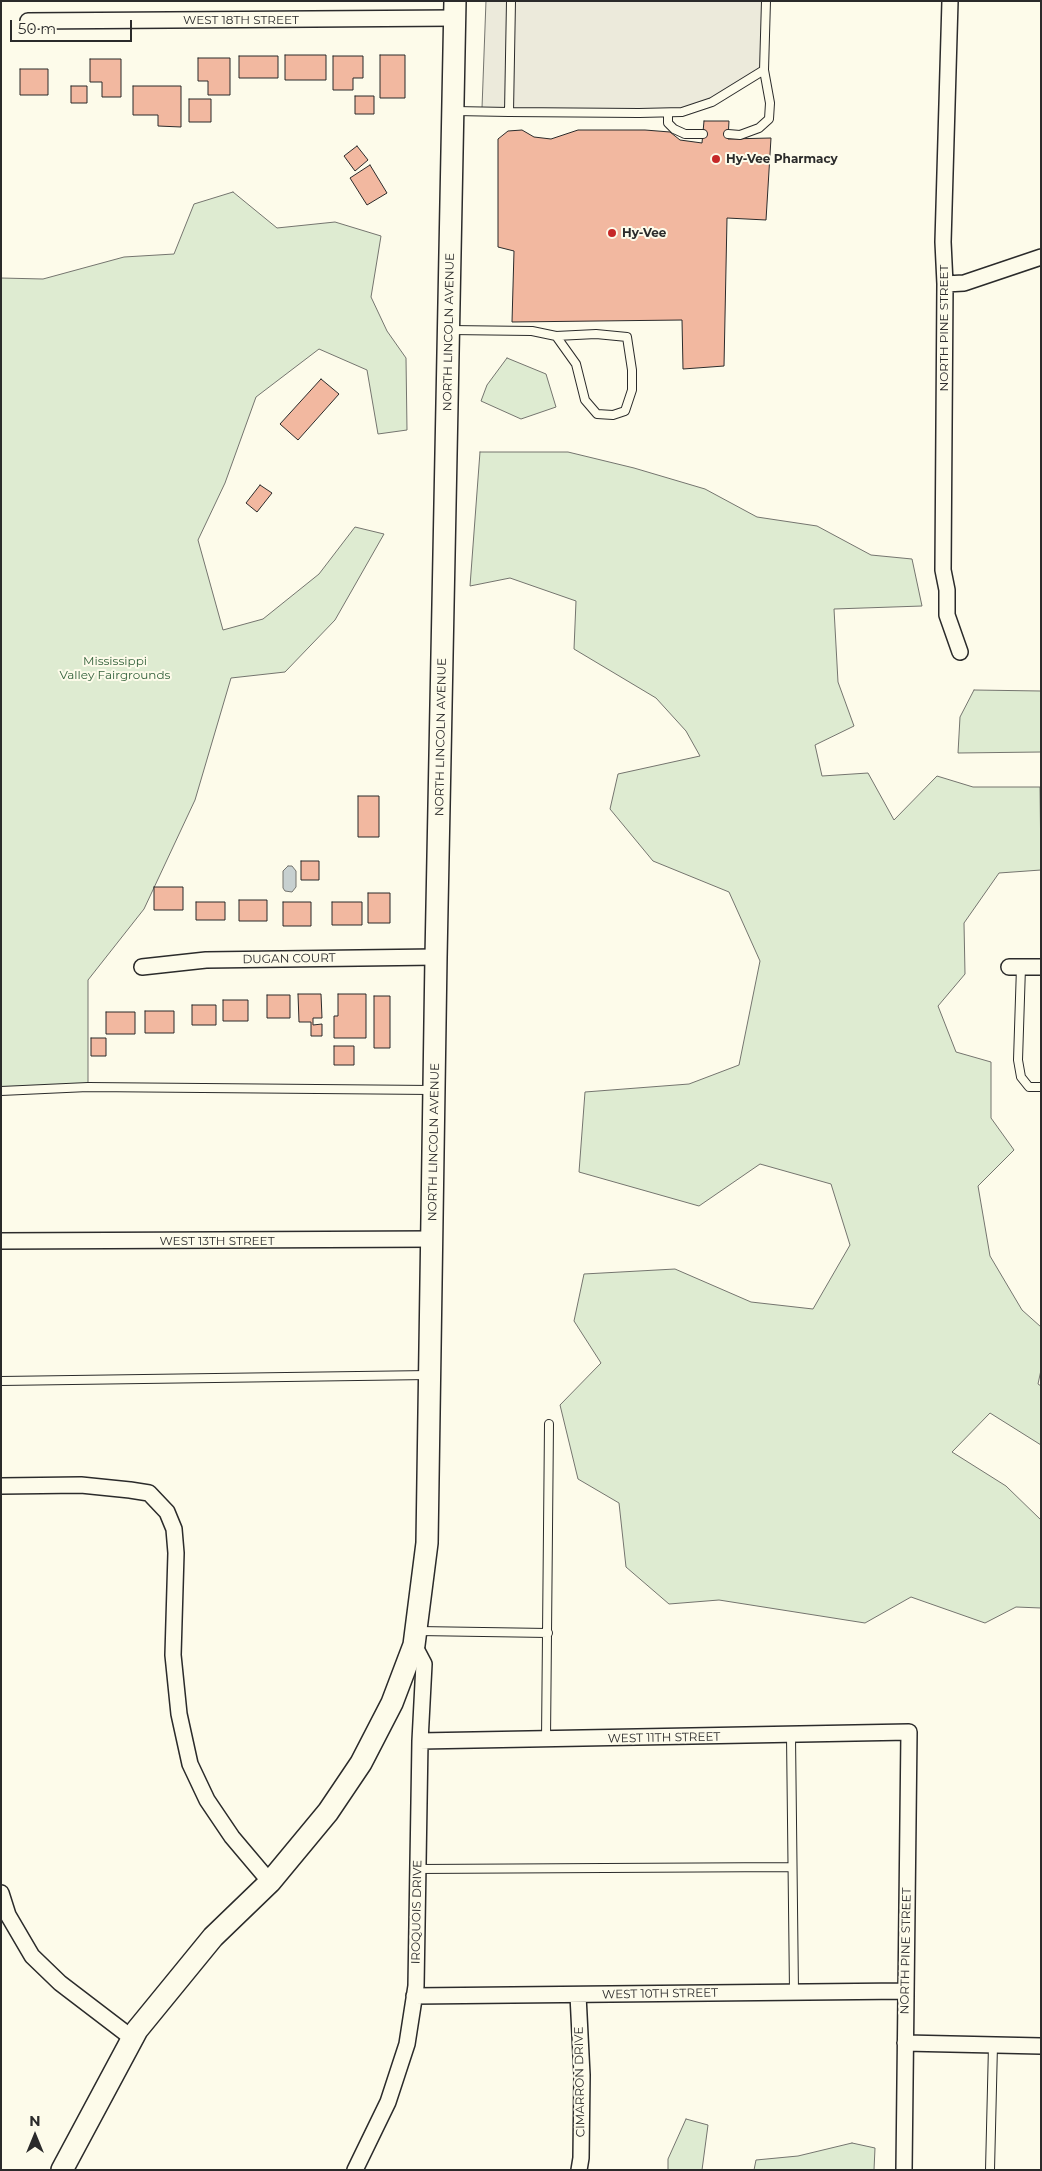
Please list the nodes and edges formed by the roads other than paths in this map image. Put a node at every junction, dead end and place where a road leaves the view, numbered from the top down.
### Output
1 (510, 1) edge
2 (766, 1) edge
3 (950, 1) edge
4 (455, 10) edge
5 (28, 21) dead end
6 (764, 70) junction
7 (453, 111) junction
8 (509, 112) junction
9 (668, 113) junction
10 (703, 134) dead end
11 (728, 134) dead end
12 (1041, 257) edge
13 (945, 284) junction
14 (450, 330) junction
15 (556, 336) junction
16 (960, 652) dead end
17 (436, 957) junction
18 (142, 967) dead end
19 (1015, 967) joint
20 (1041, 968) edge
21 (1041, 1087) edge
22 (434, 1090) junction
23 (1, 1091) edge
24 (433, 1240) junction
25 (1, 1241) edge
26 (431, 1375) junction
27 (1, 1381) edge
28 (549, 1424) dead end
29 (1, 1486) edge
30 (548, 1633) junction
31 (415, 1638) junction
32 (909, 1732) joint
33 (791, 1736) junction
34 (546, 1740) junction
35 (420, 1741) junction
36 (792, 1867) junction
37 (417, 1868) junction
38 (270, 1882) junction
39 (1, 1893) edge
40 (906, 1991) junction
41 (794, 1992) junction
42 (578, 1994) junction
43 (414, 1996) junction
44 (132, 2038) junction
45 (905, 2043) junction
46 (993, 2045) junction
47 (1041, 2046) edge
48 (62, 2170) edge
49 (355, 2170) edge
50 (579, 2170) edge
51 (904, 2170) edge
52 (990, 2170) edge

1 - 8 lane
2 - 6 lane
3 - 13 street, NORTH PINE STREET
4 - 5 street, WEST 18TH STREET
4 - 7 street, NORTH LINCOLN AVENUE
6 - 9 lane
6 - 11 lane
7 - 8 lane
7 - 14 street, NORTH LINCOLN AVENUE
8 - 9 lane
9 - 10 lane
12 - 13 street
13 - 16 street, NORTH PINE STREET
14 - 15 lane
14 - 17 street, NORTH LINCOLN AVENUE
15 - 15 lane
17 - 18 street, DUGAN COURT
17 - 22 street, NORTH LINCOLN AVENUE
19 - 20 street
19 - 21 lane
22 - 23 lane
22 - 24 street, NORTH LINCOLN AVENUE
24 - 25 street, WEST 13TH STREET
24 - 26 street, NORTH LINCOLN AVENUE
26 - 27 lane
26 - 31 street, NORTH LINCOLN AVENUE
28 - 30 lane
29 - 38 street
30 - 31 lane
30 - 34 lane
31 - 35 street, IROQUOIS DRIVE
31 - 38 street, NORTH LINCOLN AVENUE
32 - 33 street, WEST 11TH STREET
32 - 40 street, NORTH PINE STREET
33 - 34 street, WEST 11TH STREET
33 - 36 lane
34 - 35 street, WEST 11TH STREET
35 - 37 street, IROQUOIS DRIVE
36 - 37 lane
36 - 41 lane
37 - 43 street, IROQUOIS DRIVE
38 - 44 street, NORTH LINCOLN AVENUE
39 - 44 street
40 - 41 street, WEST 10TH STREET
40 - 45 street, NORTH PINE STREET
41 - 42 street, WEST 10TH STREET
42 - 43 street, WEST 10TH STREET
42 - 50 street, CIMARRON DRIVE
43 - 49 street, IROQUOIS DRIVE
44 - 48 street, NORTH LINCOLN AVENUE
45 - 46 street
45 - 51 street, NORTH PINE STREET
46 - 47 street
46 - 52 lane

